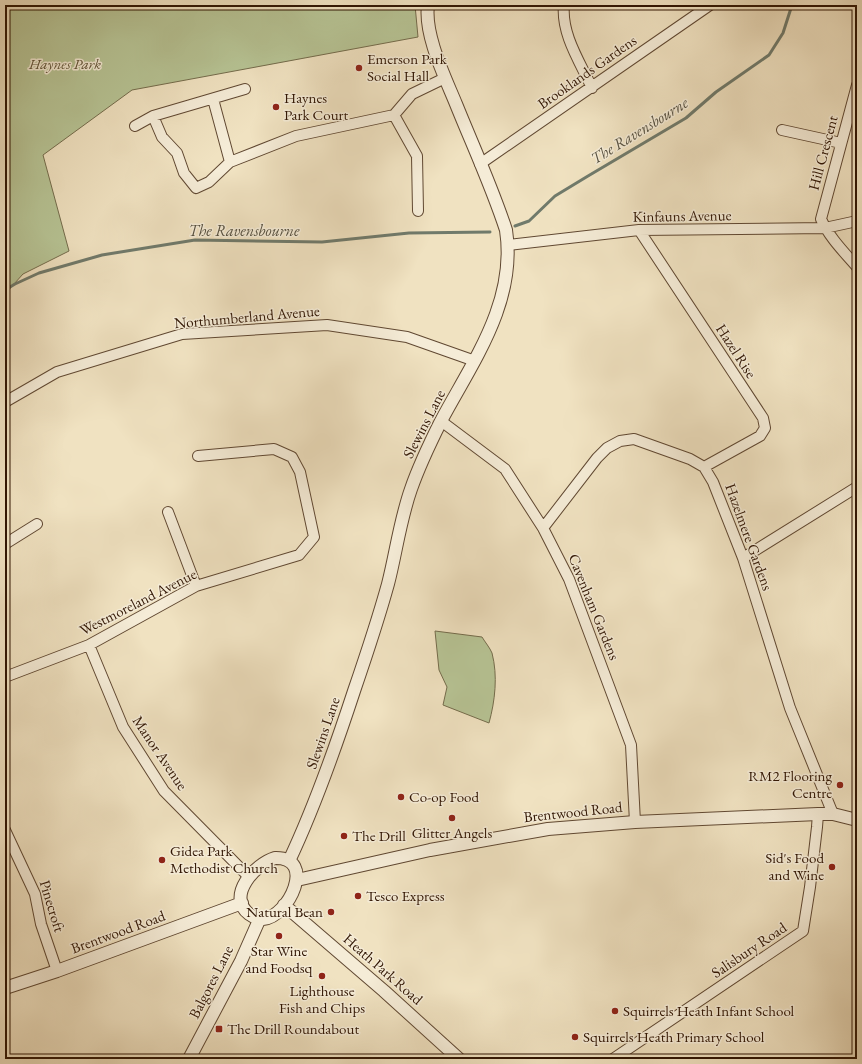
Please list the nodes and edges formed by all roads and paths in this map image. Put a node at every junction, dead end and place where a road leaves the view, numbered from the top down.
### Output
1 (428, 5) edge
2 (564, 5) edge
3 (710, 5) edge
4 (445, 78) junction
5 (857, 85) edge
6 (592, 88) junction
7 (245, 89) dead end
8 (213, 99) junction
9 (394, 115) junction
10 (153, 116) junction
11 (135, 126) dead end
12 (782, 130) dead end
13 (841, 143) junction
14 (230, 162) junction
15 (480, 164) junction
16 (418, 211) dead end
17 (857, 221) edge
18 (825, 228) junction
19 (639, 230) junction
20 (508, 245) junction
21 (857, 267) edge
22 (475, 361) junction
23 (5, 402) edge
24 (441, 421) junction
25 (198, 456) dead end
26 (704, 467) junction
27 (857, 487) edge
28 (168, 512) dead end
29 (37, 524) dead end
30 (543, 528) junction
31 (5, 544) edge
32 (743, 558) junction
33 (196, 586) junction
34 (89, 645) junction
35 (5, 677) edge
36 (818, 814) junction
37 (833, 814) junction
38 (857, 820) edge
39 (634, 822) junction
40 (5, 830) edge
41 (289, 861) junction
42 (249, 877) junction
43 (297, 880) junction
44 (242, 903) junction
45 (284, 905) junction
46 (260, 918) junction
47 (57, 971) junction
48 (5, 988) edge
49 (189, 1059) edge
50 (460, 1059) edge
51 (613, 1059) edge

1 - 4 street, Slewins Lane
2 - 6 street
3 - 6 street, Brooklands Gardens
4 - 9 street
4 - 15 street, Slewins Lane
5 - 13 street, Hill Crescent
6 - 15 street, Brooklands Gardens
7 - 8 street
8 - 10 street
8 - 14 street
9 - 14 street
9 - 16 street
10 - 11 street
10 - 14 street
12 - 13 street
13 - 18 street, Hill Crescent
15 - 20 street, Slewins Lane
17 - 18 street, Kinfauns Avenue
18 - 19 street, Kinfauns Avenue
18 - 21 street
19 - 20 street, Kinfauns Avenue
19 - 26 street, Hazel Rise
20 - 22 street, Slewins Lane
22 - 23 street, Northumberland Avenue
22 - 24 street, Slewins Lane
24 - 30 street, Cavenham Gardens
24 - 41 street, Slewins Lane
25 - 33 street, Westmoreland Avenue
26 - 30 street
26 - 32 street, Hazelmere Gardens
27 - 32 street
28 - 33 street
29 - 31 street
30 - 39 street, Cavenham Gardens
32 - 37 street, Hazelmere Gardens
33 - 34 street, Westmoreland Avenue
34 - 35 street, Westmoreland Avenue
34 - 42 street, Manor Avenue
36 - 37 street, Brentwood Road
36 - 39 street, Brentwood Road
36 - 51 street, Salisbury Road
37 - 38 street, Brentwood Road
39 - 43 street, Brentwood Road
40 - 47 street, Pinecroft
41 - 42 street
41 - 43 street
42 - 44 street
43 - 45 street
44 - 46 street
44 - 47 street, Brentwood Road
45 - 46 street
45 - 50 street, Heath Park Road
46 - 49 street, Balgores Lane
47 - 48 street, Brentwood Road

